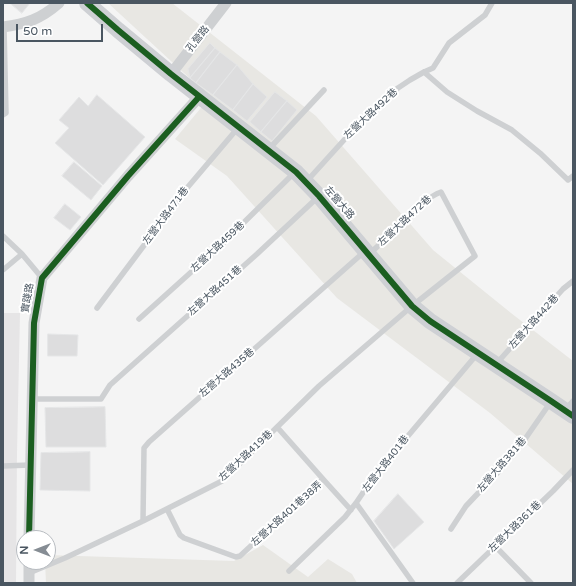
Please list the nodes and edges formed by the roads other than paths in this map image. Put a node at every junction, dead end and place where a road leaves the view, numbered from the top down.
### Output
1 (59, 3) edge
2 (86, 3) edge
3 (226, 3) edge
4 (492, 3) edge
5 (4, 27) edge
6 (424, 72) junction
7 (171, 74) junction
8 (324, 90) dead end
9 (199, 97) junction
10 (3, 116) edge
11 (239, 127) junction
12 (268, 150) junction
13 (300, 177) junction
14 (571, 178) edge
15 (319, 196) junction
16 (3, 236) edge
17 (367, 252) junction
18 (22, 254) junction
19 (475, 256) joint
20 (3, 270) edge
21 (42, 278) junction
22 (573, 281) edge
23 (412, 306) junction
24 (97, 308) dead end
25 (139, 320) dead end
26 (478, 353) junction
27 (496, 364) junction
28 (32, 399) junction
29 (551, 401) junction
30 (570, 409) edge
31 (277, 427) junction
32 (30, 465) junction
33 (3, 466) edge
34 (573, 470) edge
35 (323, 479) junction
36 (356, 503) junction
37 (167, 509) junction
38 (351, 510) junction
39 (143, 521) junction
40 (451, 529) dead end
41 (29, 530) edge
42 (496, 546) junction
43 (289, 571) dead end
44 (29, 573) edge
45 (413, 583) edge
46 (457, 583) edge
47 (531, 583) edge

1 - 5 street
2 - 7 street, 左營大路
3 - 7 street, 孔營路
4 - 6 lane, 左營大路492巷
5 - 10 lane
6 - 13 lane, 左營大路492巷
6 - 14 lane
7 - 9 street, 左營大路
8 - 12 lane
9 - 11 street, 左營大路
9 - 21 street, 實踐路
11 - 12 street, 左營大路
11 - 24 lane, 左營大路471巷
12 - 13 street, 左營大路
13 - 15 street, 左營大路
13 - 25 lane, 左營大路459巷
15 - 17 street, 左營大路
15 - 28 lane, 左營大路451巷
16 - 18 lane
17 - 19 lane, 左營大路472巷
17 - 23 street, 左營大路
17 - 39 lane, 左營大路435巷
18 - 20 lane
18 - 21 lane
19 - 23 lane, 左營大路419巷
21 - 28 street, 實踐路
22 - 27 lane, 左營大路442巷
23 - 26 street, 左營大路
23 - 31 lane, 左營大路419巷
26 - 27 street, 左營大路
26 - 36 lane, 左營大路401巷
27 - 29 street, 左營大路
28 - 32 street, 實踐路
29 - 30 street, 左營大路
29 - 40 lane, 左營大路381巷
31 - 35 lane
31 - 37 lane, 左營大路419巷
32 - 33 lane
32 - 41 street, 實踐路
34 - 42 lane, 左營大路361巷
35 - 37 lane, 左營大路401巷38弄
35 - 38 lane, 左營大路401巷38弄
36 - 38 lane, 左營大路401巷
36 - 45 lane
37 - 39 lane, 左營大路419巷
38 - 43 lane, 左營大路401巷
39 - 44 lane, 左營大路419巷
42 - 46 lane, 左營大路361巷
42 - 47 lane

